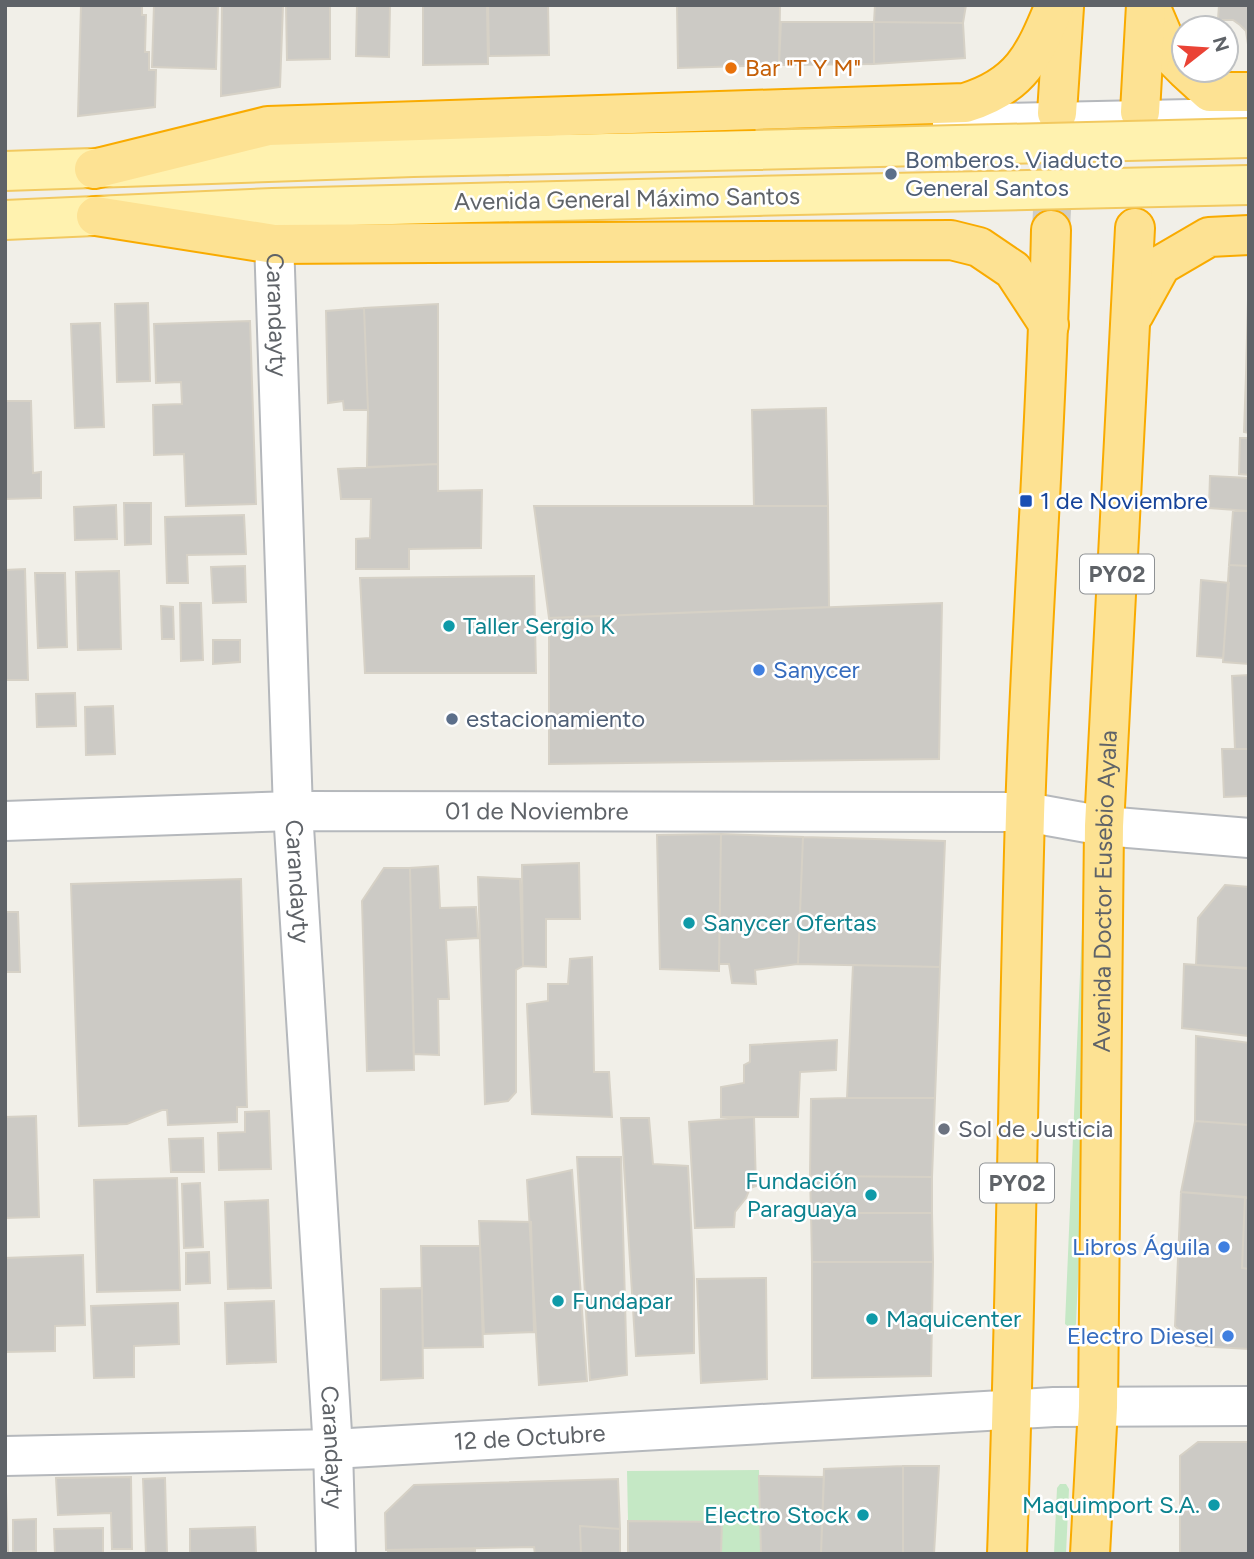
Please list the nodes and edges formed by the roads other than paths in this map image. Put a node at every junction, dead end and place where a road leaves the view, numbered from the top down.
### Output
1 (1055, 5) edge
2 (1064, 5) edge
3 (1148, 5) edge
4 (1170, 53) edge
5 (1201, 84) edge
6 (1140, 111) dead end
7 (1058, 113) tunnel mouth
8 (1245, 116) edge
9 (952, 124) dead end
10 (94, 169) junction
11 (5, 171) edge
12 (1249, 185) edge
13 (96, 216) joint
14 (5, 220) edge
15 (273, 226) junction
16 (1135, 228) dead end
17 (1051, 230) tunnel mouth
18 (1249, 235) edge
19 (1130, 322) junction
20 (1049, 325) junction
21 (293, 811) junction
22 (1026, 812) junction
23 (5, 821) edge
24 (1086, 824) junction
25 (1249, 838) edge
26 (1249, 1406) edge
27 (1098, 1407) junction
28 (1012, 1410) junction
29 (333, 1449) junction
30 (5, 1456) edge
31 (336, 1554) edge
32 (1007, 1554) edge
33 (1090, 1554) edge

1 - 10 highway
2 - 7 highway
3 - 4 highway
3 - 6 highway
5 - 8 highway
8 - 9 street
8 - 10 main road, Avenida General Máximo Santos, bridge
10 - 11 main road, Avenida General Máximo Santos
12 - 15 main road, Avenida General Máximo Santos, bridge
13 - 14 main road
13 - 15 highway
15 - 20 highway
15 - 21 street, Carandayty
16 - 19 highway, Avenida Doctor Eusebio Ayala / PY02
17 - 20 highway, PY02
18 - 19 highway
19 - 24 highway, Avenida Doctor Eusebio Ayala / PY02
20 - 22 highway, PY02
21 - 22 street, 01 de Noviembre
21 - 23 street, 01 de Noviembre
21 - 29 street, Carandayty
22 - 24 street, 01 de Noviembre
22 - 28 highway, PY02
24 - 25 street, 01 de Noviembre
24 - 27 highway, Avenida Doctor Eusebio Ayala / PY02
26 - 27 street, 12 de Octubre
27 - 28 street, 12 de Octubre
27 - 33 highway, Avenida Doctor Eusebio Ayala / PY02
28 - 29 street, 12 de Octubre
28 - 32 highway, PY02
29 - 30 street, 12 de Octubre
29 - 31 street, Carandayty

